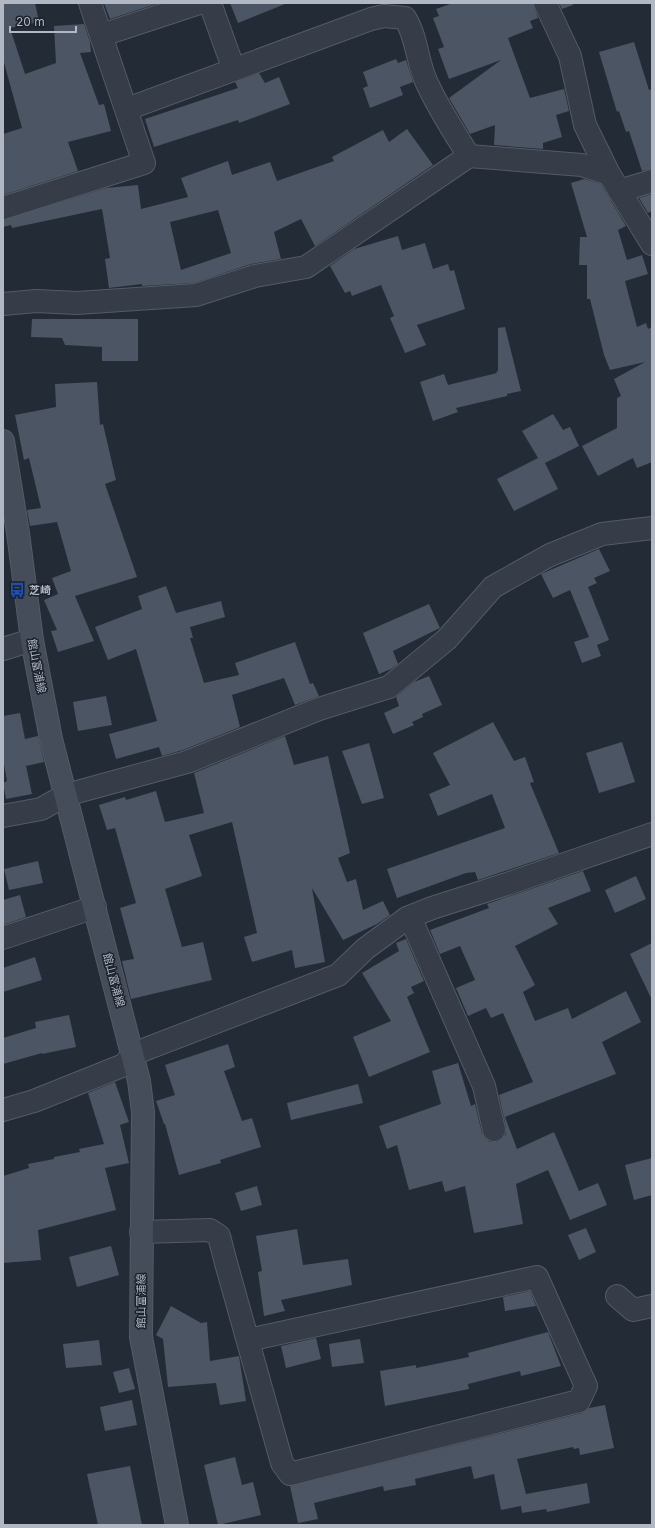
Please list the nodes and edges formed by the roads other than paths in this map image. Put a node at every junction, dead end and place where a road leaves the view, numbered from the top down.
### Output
1 (90, 3) edge
2 (199, 3) edge
3 (210, 3) edge
4 (545, 3) edge
5 (368, 11) edge
6 (102, 35) junction
7 (234, 70) junction
8 (127, 109) junction
9 (469, 156) junction
10 (652, 181) edge
11 (614, 182) junction
12 (3, 208) edge
13 (652, 244) edge
14 (3, 304) edge
15 (3, 441) edge
16 (652, 528) edge
17 (32, 640) junction
18 (3, 649) edge
19 (66, 795) junction
20 (3, 816) edge
21 (652, 834) edge
22 (95, 907) junction
23 (410, 917) junction
24 (3, 938) edge
25 (133, 1054) junction
26 (3, 1110) edge
27 (494, 1130) dead end
28 (141, 1232) junction
29 (617, 1296) dead end
30 (652, 1306) edge
31 (248, 1340) junction
32 (177, 1525) edge

1 - 6 street
2 - 6 street
3 - 7 street
4 - 11 street
5 - 7 street
5 - 9 street
6 - 8 street
7 - 8 street
8 - 12 street
9 - 11 street
9 - 14 street
10 - 11 street
11 - 13 street
15 - 17 main road, 館山富浦線
16 - 19 street
17 - 18 street
17 - 19 main road, 館山富浦線
19 - 20 street
19 - 22 main road, 館山富浦線
21 - 23 street
22 - 24 street
22 - 25 main road, 館山富浦線
23 - 25 street
23 - 27 street
25 - 26 street
25 - 28 main road, 館山富浦線
28 - 31 street
28 - 32 main road, 館山富浦線
29 - 30 street
31 - 31 street

